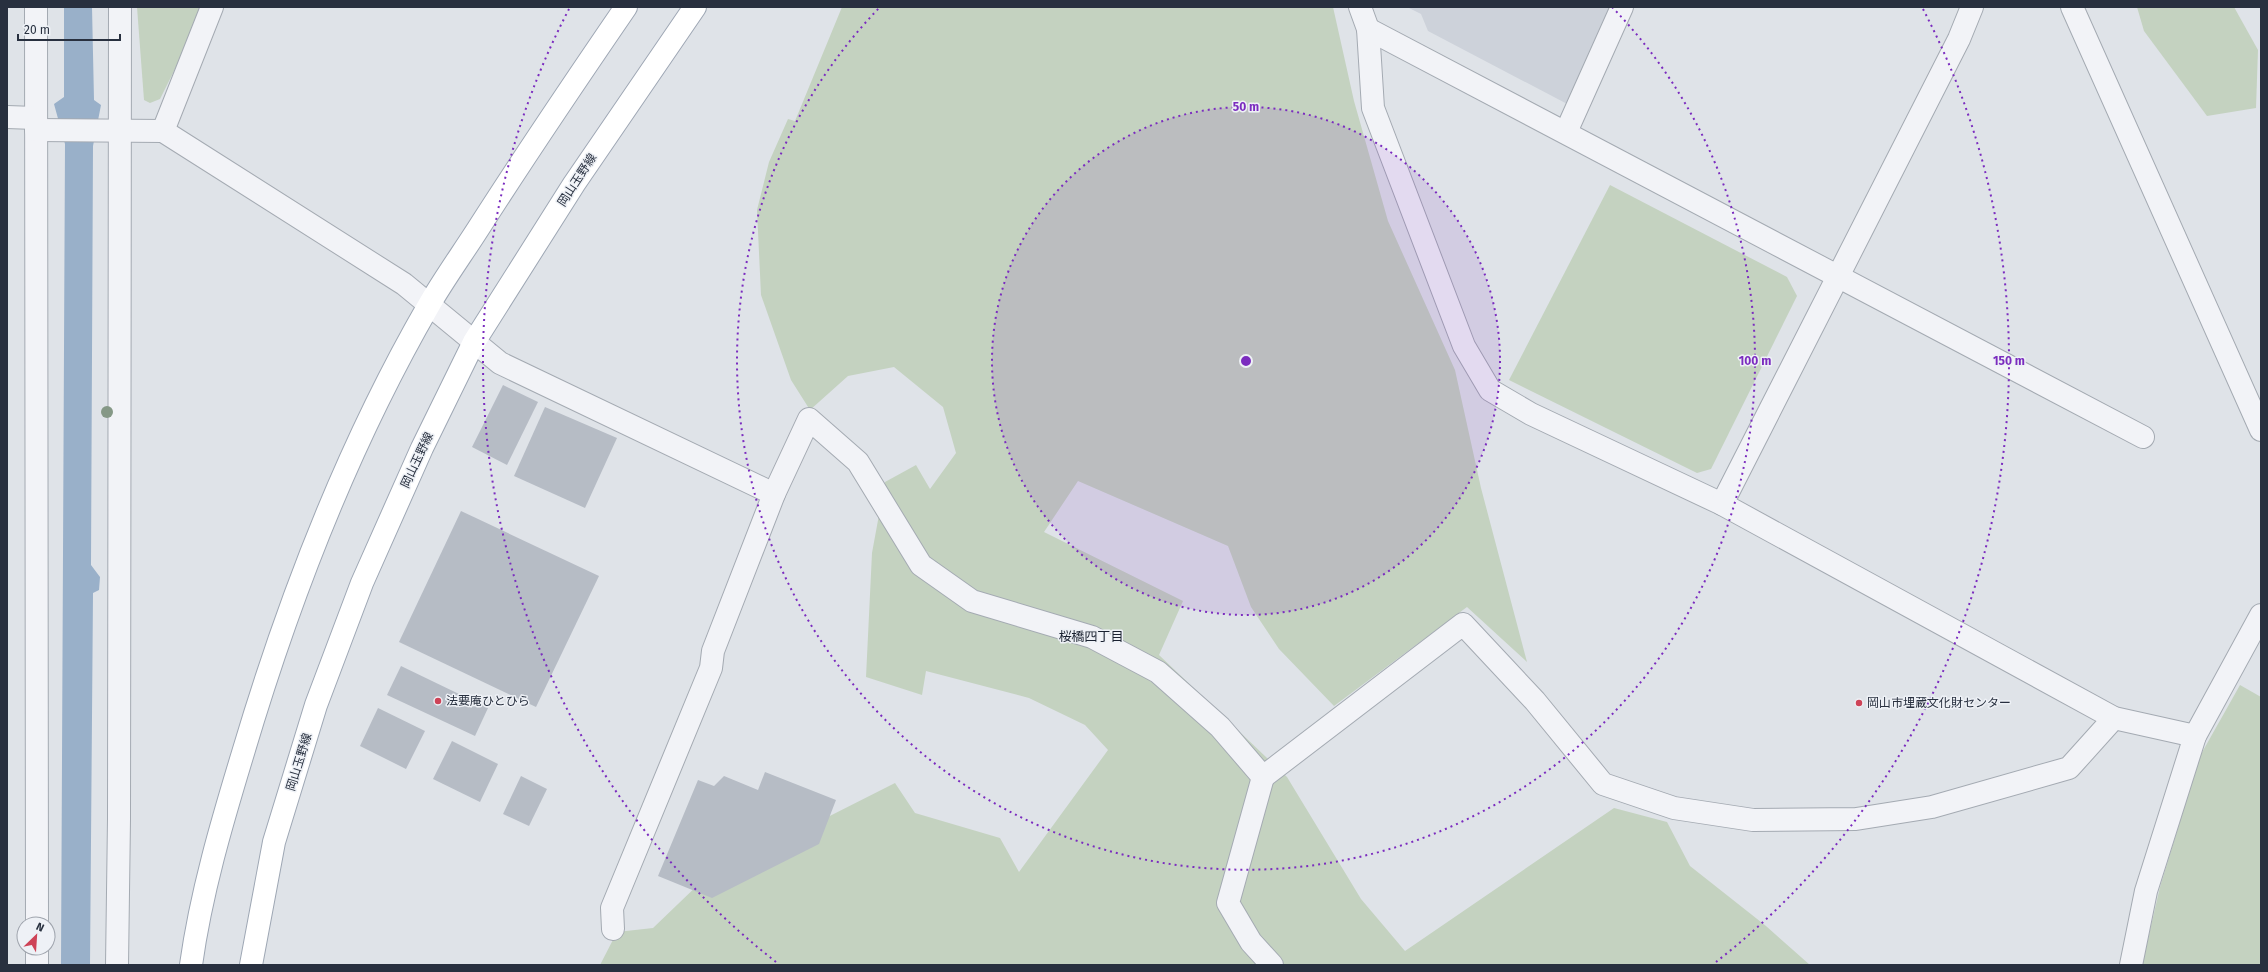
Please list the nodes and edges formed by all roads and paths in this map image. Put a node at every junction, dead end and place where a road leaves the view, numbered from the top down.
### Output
1 (36, 7) edge
2 (120, 7) edge
3 (212, 7) edge
4 (626, 7) edge
5 (695, 7) edge
6 (1360, 7) edge
7 (1622, 7) edge
8 (1972, 7) edge
9 (2072, 7) edge
10 (1368, 29) junction
11 (7, 117) edge
12 (42, 126) junction
13 (110, 131) junction
14 (163, 131) junction
15 (1566, 132) junction
16 (1838, 276) junction
17 (429, 304) junction
18 (474, 342) junction
19 (2261, 430) edge
20 (2143, 437) dead end
21 (774, 494) junction
22 (1722, 504) junction
23 (2261, 615) edge
24 (2114, 718) junction
25 (2195, 736) junction
26 (1263, 777) junction
27 (36, 916) edge
28 (613, 929) dead end
29 (117, 965) edge
30 (191, 965) edge
31 (251, 965) edge
32 (1272, 965) edge
33 (2131, 965) edge

1 - 12 street
2 - 13 street
3 - 14 street
4 - 17 main road
5 - 18 main road, 岡山玉野線
6 - 10 street
7 - 15 street
8 - 16 street
9 - 19 street
10 - 15 street
10 - 22 street
11 - 12 street
12 - 13 street
12 - 27 street
13 - 14 street
13 - 29 street
14 - 17 street
15 - 16 street
16 - 20 street
16 - 22 street
17 - 18 street
17 - 30 main road
18 - 21 street
18 - 31 main road, 岡山玉野線
21 - 26 street
21 - 28 street
22 - 24 street
23 - 25 street
24 - 25 street
24 - 26 street
25 - 33 street
26 - 32 street

